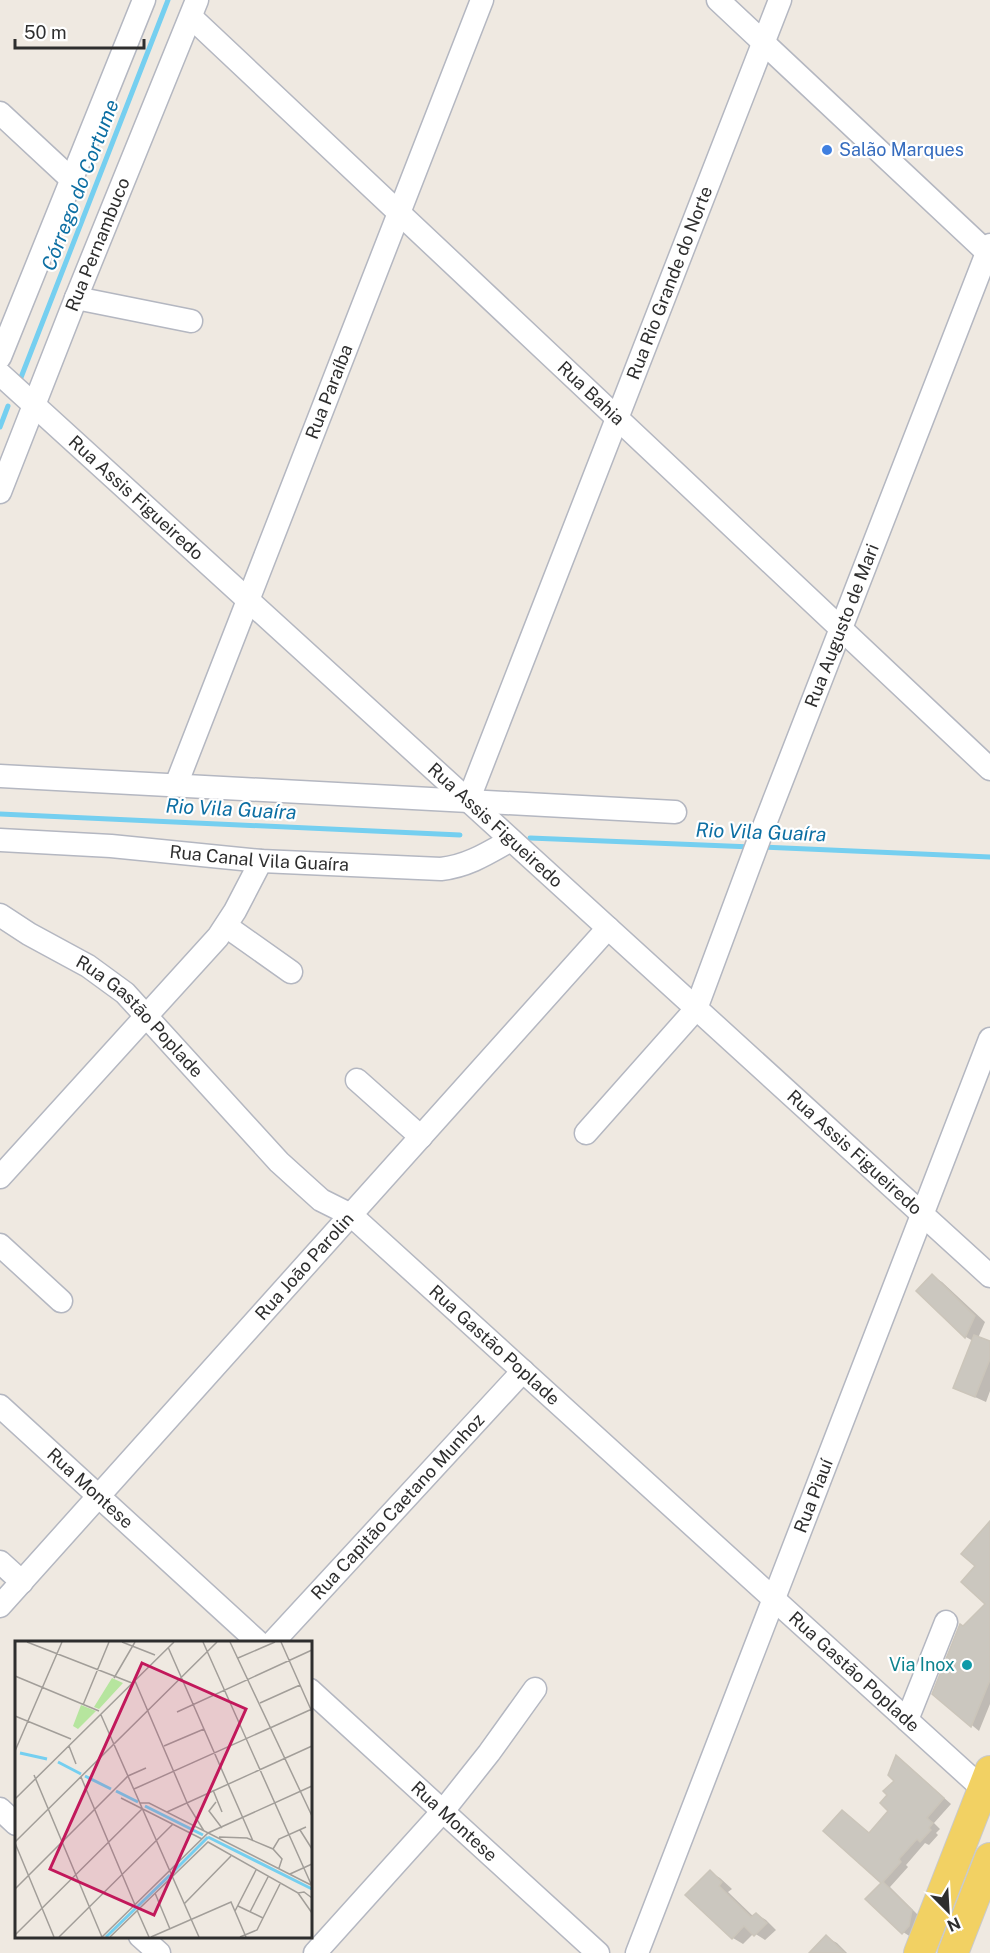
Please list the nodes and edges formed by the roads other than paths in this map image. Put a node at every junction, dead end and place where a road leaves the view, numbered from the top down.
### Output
1 (144, 0) edge
2 (482, 0) edge
3 (718, 0) edge
4 (780, 0) edge
5 (194, 8) edge
6 (764, 43) junction
7 (0, 113) edge
8 (71, 179) junction
9 (399, 213) junction
10 (989, 251) edge
11 (76, 298) junction
12 (191, 321) dead end
13 (0, 357) edge
14 (0, 374) edge
15 (34, 405) junction
16 (618, 418) junction
17 (0, 492) edge
18 (248, 599) junction
19 (840, 628) junction
20 (990, 769) edge
21 (0, 776) edge
22 (176, 785) junction
23 (468, 801) junction
24 (675, 812) dead end
25 (0, 840) edge
26 (511, 840) junction
27 (261, 861) junction
28 (0, 915) edge
29 (226, 926) junction
30 (608, 928) junction
31 (291, 972) dead end
32 (696, 1009) junction
33 (147, 1016) junction
34 (990, 1039) edge
35 (357, 1080) dead end
36 (586, 1133) dead end
37 (421, 1137) junction
38 (0, 1177) edge
39 (922, 1214) junction
40 (351, 1215) junction
41 (0, 1245) edge
42 (990, 1276) edge
43 (61, 1301) dead end
44 (523, 1371) junction
45 (0, 1406) edge
46 (98, 1496) junction
47 (0, 1562) edge
48 (22, 1582) junction
49 (774, 1599) junction
50 (0, 1606) edge
51 (946, 1622) dead end
52 (257, 1641) edge
53 (274, 1641) edge
54 (535, 1689) dead end
55 (312, 1692) edge
56 (907, 1720) junction
57 (986, 1780) edge
58 (0, 1809) edge
59 (443, 1811) junction
60 (15, 1823) edge
61 (990, 1858) edge
62 (142, 1938) edge
63 (159, 1953) edge
64 (315, 1953) edge
65 (598, 1953) edge
66 (637, 1953) edge
67 (920, 1953) edge
68 (953, 1953) edge

1 - 8 street
2 - 9 street, Rua Paraíba
3 - 6 street
4 - 6 street, Rua Rio Grande do Norte
5 - 9 street, Rua Bahia
5 - 11 street, Rua Pernambuco
6 - 10 street
6 - 16 street, Rua Rio Grande do Norte
7 - 8 street
8 - 13 street
9 - 16 street, Rua Bahia
9 - 18 street, Rua Paraíba
10 - 19 street, Rua Augusto de Mari
11 - 12 street
11 - 15 street, Rua Pernambuco
14 - 15 street, Rua Assis Figueiredo
15 - 17 street, Rua Pernambuco
15 - 18 street, Rua Assis Figueiredo
16 - 19 street, Rua Bahia
16 - 23 street, Rua Rio Grande do Norte
18 - 22 street, Rua Paraíba
18 - 23 street, Rua Assis Figueiredo
19 - 20 street, Rua Bahia
19 - 32 street, Rua Augusto de Mari
21 - 22 street
22 - 23 street
23 - 24 street
23 - 26 street, Rua Assis Figueiredo
25 - 27 street, Rua Canal Vila Guaíra
26 - 27 street, Rua Canal Vila Guaíra
26 - 30 street, Rua Assis Figueiredo
27 - 29 street
28 - 33 street, Rua Gastão Poplade
29 - 31 street
29 - 33 street
30 - 32 street, Rua Assis Figueiredo
30 - 37 street, Rua João Parolin
32 - 36 street
32 - 39 street, Rua Assis Figueiredo
33 - 38 street
33 - 40 street, Rua Gastão Poplade
34 - 39 street, Rua Piauí
35 - 37 street
37 - 40 street, Rua João Parolin
39 - 42 street, Rua Assis Figueiredo
39 - 49 street, Rua Piauí
40 - 44 street, Rua Gastão Poplade
40 - 46 street, Rua João Parolin
41 - 43 street
44 - 49 street, Rua Gastão Poplade
44 - 53 street, Rua Capitão Caetano Munhoz
45 - 46 street, Rua Montese
46 - 48 street, Rua João Parolin
46 - 52 street, Rua Montese
47 - 48 street
48 - 50 street, Rua João Parolin
49 - 56 street, Rua Gastão Poplade
49 - 66 street, Rua Piauí
51 - 56 street
54 - 59 street
55 - 59 street, Rua Montese
56 - 57 street, Rua Gastão Poplade
57 - 67 main road
58 - 60 street
59 - 64 street
59 - 65 street, Rua Montese
61 - 68 main road
62 - 63 street

